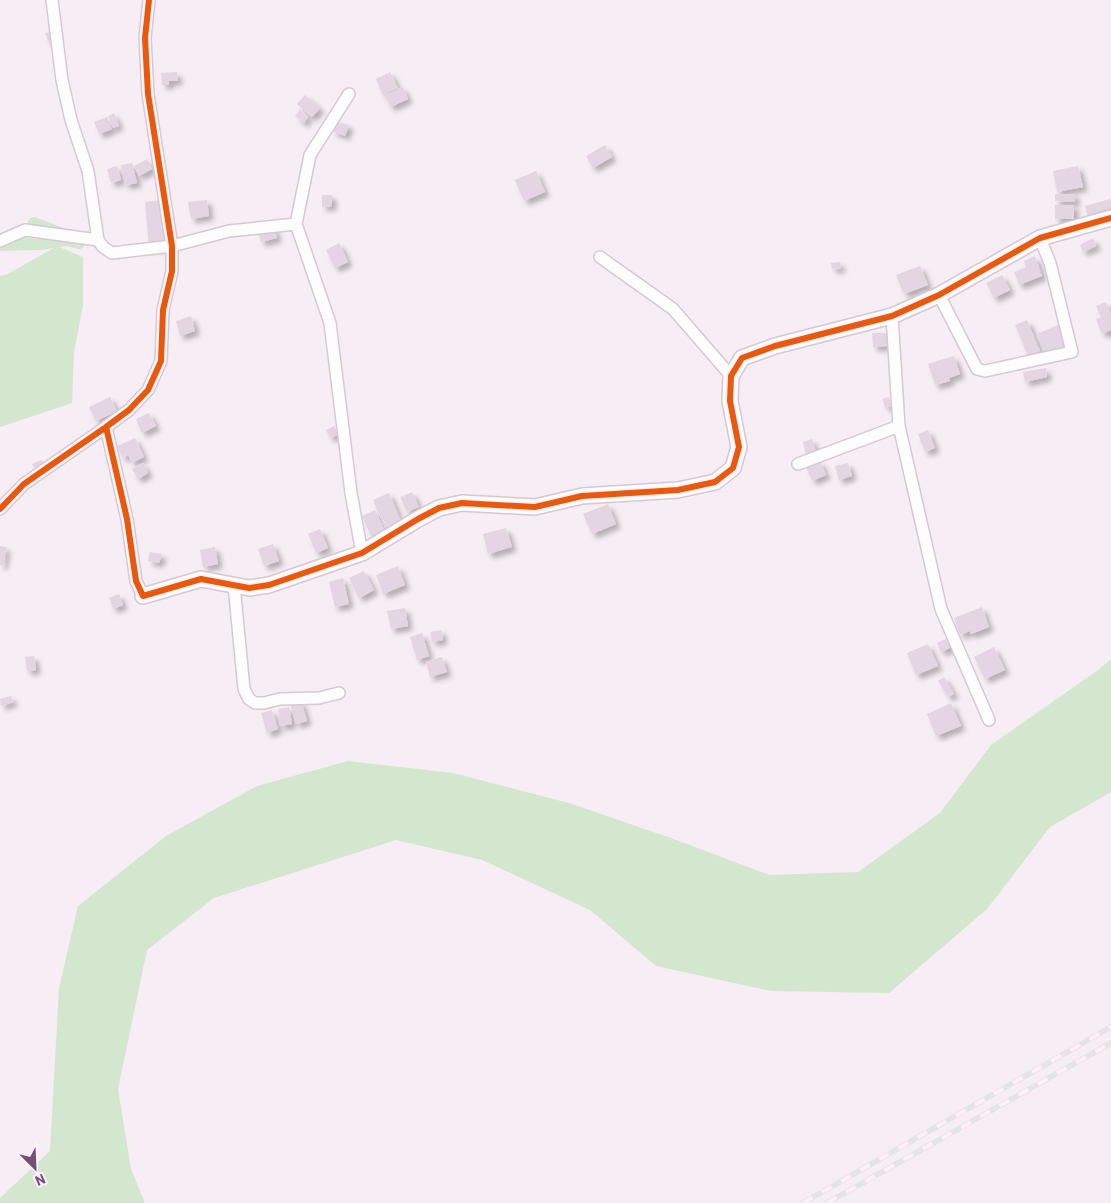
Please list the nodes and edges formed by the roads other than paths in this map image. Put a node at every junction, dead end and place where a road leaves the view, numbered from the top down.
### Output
1 (52, 0) edge
2 (149, 0) edge
3 (349, 94) dead end
4 (1111, 218) edge
5 (296, 224) junction
6 (1040, 238) junction
7 (98, 240) junction
8 (0, 241) edge
9 (172, 246) junction
10 (600, 257) dead end
11 (939, 295) junction
12 (892, 316) junction
13 (731, 376) junction
14 (899, 426) junction
15 (106, 427) junction
16 (798, 464) dead end
17 (0, 509) edge
18 (362, 553) junction
19 (234, 585) junction
20 (143, 596) joint
21 (339, 693) dead end
22 (988, 720) dead end

1 - 7 street
2 - 9 street
3 - 5 street
4 - 6 street
5 - 9 street
5 - 18 street
6 - 11 street
6 - 11 street
7 - 8 street
7 - 9 street
9 - 15 street
10 - 13 street
11 - 12 street
12 - 13 street
12 - 14 street
13 - 18 street
14 - 16 street
14 - 22 street
15 - 17 street
15 - 20 street
18 - 19 street
19 - 20 street
19 - 21 street

